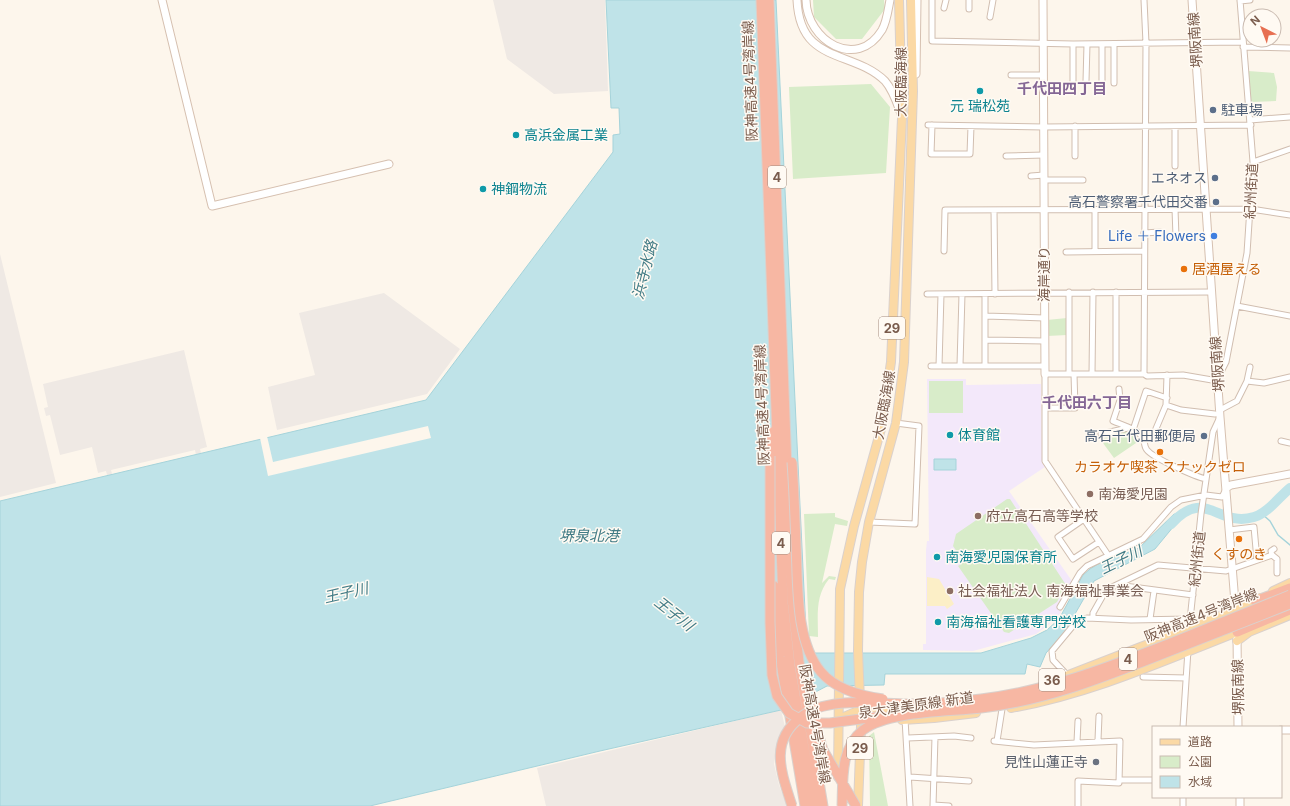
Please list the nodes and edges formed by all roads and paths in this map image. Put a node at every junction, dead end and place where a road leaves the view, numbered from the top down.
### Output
1 (162, 0) edge
2 (761, 0) edge
3 (769, 0) edge
4 (797, 0) edge
5 (806, 0) edge
6 (890, 0) edge
7 (899, 0) edge
8 (911, 0) edge
9 (917, 0) edge
10 (932, 0) edge
11 (946, 0) edge
12 (969, 0) edge
13 (993, 0) edge
14 (1043, 0) edge
15 (1144, 0) edge
16 (1192, 0) edge
17 (1250, 0) edge
18 (1240, 1) edge
19 (944, 8) dead end
20 (968, 9) dead end
21 (990, 17) dead end
22 (1043, 43) junction
23 (1195, 43) junction
24 (1073, 44) junction
25 (1087, 44) junction
26 (1102, 44) junction
27 (1114, 44) junction
28 (1146, 44) junction
29 (1242, 45) joint
30 (1242, 48) edge
31 (1011, 75) dead end
32 (1043, 75) junction
33 (1086, 81) dead end
34 (1073, 82) dead end
35 (1102, 82) dead end
36 (1114, 82) dead end
37 (1290, 117) edge
38 (902, 118) junction
39 (1250, 123) junction
40 (971, 126) junction
41 (1074, 126) junction
42 (1146, 126) junction
43 (1175, 126) junction
44 (1200, 126) junction
45 (1044, 127) junction
46 (912, 136) junction
47 (1290, 148) edge
48 (1044, 155) junction
49 (1006, 156) dead end
50 (1075, 156) dead end
51 (1253, 162) junction
52 (389, 164) dead end
53 (1174, 166) dead end
54 (1031, 176) dead end
55 (1044, 178) junction
56 (1083, 180) dead end
57 (1205, 208) junction
58 (1044, 209) junction
59 (1175, 209) junction
60 (1251, 209) junction
61 (994, 210) junction
62 (1096, 210) junction
63 (1144, 210) junction
64 (1290, 215) edge
65 (1160, 232) dead end
66 (1144, 234) junction
67 (1176, 237) dead end
68 (944, 251) dead end
69 (1095, 251) junction
70 (1144, 251) junction
71 (1066, 252) dead end
72 (772, 278) junction
73 (1069, 292) junction
74 (1093, 292) junction
75 (1116, 292) junction
76 (1211, 292) junction
77 (1044, 293) junction
78 (1145, 293) junction
79 (927, 294) dead end
80 (940, 294) junction
81 (962, 294) junction
82 (985, 294) junction
83 (995, 294) junction
84 (1237, 306) junction
85 (985, 316) junction
86 (1290, 316) edge
87 (1044, 318) junction
88 (985, 340) junction
89 (1044, 341) junction
90 (784, 354) junction
91 (960, 365) junction
92 (985, 365) junction
93 (931, 366) dead end
94 (939, 366) junction
95 (1044, 366) junction
96 (1250, 367) dead end
97 (1044, 374) junction
98 (1072, 374) junction
99 (1092, 374) junction
100 (1116, 374) junction
101 (1144, 374) junction
102 (1167, 375) junction
103 (1290, 377) edge
104 (1218, 378) junction
105 (1248, 381) junction
106 (1119, 389) dead end
107 (1167, 398) junction
108 (1166, 404) junction
109 (1045, 408) junction
110 (1218, 414) junction
111 (896, 423) junction
112 (1130, 429) junction
113 (1101, 434) dead end
114 (1143, 439) junction
115 (1281, 441) dead end
116 (1290, 443) edge
117 (1290, 474) edge
118 (1206, 479) junction
119 (1226, 488) junction
120 (1203, 499) junction
121 (1084, 519) junction
122 (870, 522) junction
123 (771, 525) junction
124 (1229, 527) junction
125 (1099, 542) junction
126 (1274, 549) dead end
127 (1108, 555) junction
128 (1272, 555) junction
129 (1257, 560) junction
130 (1232, 568) junction
131 (1195, 570) junction
132 (1277, 573) dead end
133 (1290, 583) edge
134 (1116, 585) junction
135 (1290, 588) edge
136 (1154, 591) junction
137 (1193, 595) junction
138 (1290, 595) edge
139 (1255, 601) junction
140 (1290, 604) edge
141 (1060, 607) dead end
142 (1236, 610) junction
143 (1290, 610) edge
144 (1290, 615) edge
145 (1093, 618) junction
146 (1150, 619) junction
147 (1190, 624) junction
148 (795, 631) junction
149 (1237, 637) junction
150 (1188, 652) junction
151 (1068, 676) junction
152 (1143, 677) dead end
153 (1186, 678) junction
154 (961, 706) junction
155 (1002, 709) junction
156 (860, 710) junction
157 (1099, 716) dead end
158 (839, 719) junction
159 (905, 719) junction
160 (1078, 721) dead end
161 (861, 726) junction
162 (1183, 726) edge
163 (1238, 726) edge
164 (935, 737) junction
165 (908, 738) junction
166 (971, 738) dead end
167 (1098, 740) junction
168 (1077, 742) junction
169 (910, 777) junction
170 (934, 779) junction
171 (1119, 780) junction
172 (1152, 780) edge
173 (969, 782) dead end
174 (933, 805) edge
175 (792, 806) edge
176 (805, 806) edge
177 (814, 806) edge
178 (823, 806) edge
179 (838, 806) edge
180 (842, 806) edge
181 (857, 806) edge
182 (910, 806) edge
183 (949, 806) edge
184 (1078, 806) edge

1 - 52 street
2 - 72 highway, 阪神高速4号湾岸線 / 4
3 - 90 highway, 阪神高速4号湾岸線 / 4
4 - 38 street
5 - 6 street
7 - 38 main road, 大阪臨海線 / 29
8 - 46 main road, 大阪臨海線 / 29
9 - 46 street
10 - 22 street
11 - 19 street
12 - 20 street
13 - 21 street
14 - 22 street, 海岸通り
15 - 28 street
16 - 23 street, 堺阪南線
17 - 18 street
18 - 29 street, 紀州街道
22 - 24 street
22 - 32 street, 海岸通り
23 - 28 street
23 - 29 street
23 - 44 street, 堺阪南線
24 - 25 street
24 - 34 street
25 - 26 street
25 - 33 street
26 - 27 street
26 - 35 street
27 - 28 street
27 - 36 street
28 - 42 street
30 - 39 street, 紀州街道
31 - 32 street
32 - 45 street, 海岸通り
37 - 39 street
38 - 158 main road, 大阪臨海線 / 29
39 - 44 street
39 - 51 street, 紀州街道
40 - 40 street
40 - 45 street
41 - 42 street
41 - 45 street
41 - 50 street
42 - 43 street
42 - 63 street
43 - 44 street
43 - 53 street
44 - 57 street, 堺阪南線
45 - 48 street, 海岸通り
46 - 111 main road, 大阪臨海線 / 29
47 - 51 street
48 - 49 street
48 - 55 street, 海岸通り
51 - 60 street, 紀州街道
54 - 55 street
55 - 56 street
55 - 58 street, 海岸通り
57 - 59 street
57 - 60 street
57 - 76 street, 堺阪南線
58 - 61 street
58 - 62 street
58 - 77 street, 海岸通り
59 - 63 street
59 - 67 street
60 - 64 street
60 - 84 street, 紀州街道
61 - 68 street
61 - 83 street
62 - 63 street
62 - 69 street
63 - 66 street
65 - 66 street
66 - 70 street
69 - 70 street
69 - 71 street
70 - 78 street
72 - 123 highway, bridge
72 - 177 highway, 阪神高速4号湾岸線 / 4
73 - 74 street
73 - 77 street
73 - 98 street
74 - 75 street
74 - 99 street
75 - 78 street
75 - 100 street
76 - 78 street
76 - 104 street, 堺阪南線
77 - 83 street
77 - 87 street, 海岸通り
78 - 101 street
79 - 80 street
80 - 81 street
80 - 94 street
81 - 82 street
81 - 91 street
82 - 83 street
82 - 85 street
84 - 86 street
84 - 104 street, 紀州街道
85 - 87 street
85 - 88 street
87 - 89 street, 海岸通り
88 - 89 street
88 - 92 street
89 - 95 street, 海岸通り
90 - 148 highway, 阪神高速4号湾岸線 / 4
90 - 154 highway, bridge
91 - 92 street
91 - 94 street
92 - 95 street
93 - 94 street
95 - 97 street, 海岸通り
96 - 105 street
97 - 98 street
97 - 109 street
98 - 99 street
98 - 109 street
99 - 100 street
100 - 101 street
101 - 102 street
102 - 104 street
102 - 107 street
103 - 105 street
104 - 110 street, 堺阪南線
105 - 110 street
106 - 112 street
107 - 108 street
107 - 112 street
108 - 110 street
108 - 114 street
109 - 121 street
110 - 118 street, 紀州街道
110 - 119 street, 堺阪南線
111 - 122 main road, 大阪臨海線 / 29
111 - 122 street
112 - 113 street
112 - 114 street
114 - 118 street
115 - 116 street
117 - 119 street
118 - 120 street, 紀州街道
119 - 120 street
119 - 124 street, 堺阪南線
120 - 127 street
120 - 131 street, 紀州街道
121 - 125 street
121 - 125 street
122 - 156 main road, 大阪臨海線 / 29
123 - 154 highway, bridge
123 - 176 highway, bridge
124 - 129 street
124 - 130 street, 堺阪南線
125 - 127 street
126 - 128 street
127 - 141 street
128 - 129 street
128 - 132 street
129 - 130 street
130 - 131 street
130 - 142 street, 堺阪南線
131 - 134 street
131 - 137 street, 紀州街道
133 - 139 main road, 泉大津美原線 新道 / 36
134 - 136 street
134 - 145 street
135 - 139 highway
136 - 137 street
136 - 146 street
137 - 147 street, 紀州街道
138 - 154 highway, 阪神高速4号湾岸線 / 4, bridge
139 - 142 main road, 泉大津美原線 新道 / 36
140 - 154 highway, 阪神高速4号湾岸線 / 4, bridge
142 - 147 main road, 泉大津美原線 新道 / 36
142 - 149 street, 堺阪南線
143 - 149 highway
144 - 149 main road, 泉大津美原線 新道 / 36
145 - 146 street
145 - 151 street
146 - 147 street
147 - 150 street, 紀州街道
147 - 151 main road, 泉大津美原線 新道 / 36
148 - 178 highway, 阪神高速4号湾岸線 / 4, bridge
148 - 181 highway, bridge
149 - 150 main road, 泉大津美原線 新道 / 36
149 - 163 street, 堺阪南線
150 - 153 street, 紀州街道
150 - 155 main road, 泉大津美原線 新道 / 36
151 - 156 main road, 泉大津美原線 新道 / 36
152 - 153 street
153 - 162 street, 紀州街道
154 - 175 highway, bridge
154 - 180 highway, bridge
155 - 159 main road, 泉大津美原線 新道 / 36
155 - 168 street
156 - 158 main road, 泉大津美原線 新道 / 36
156 - 161 main road, 大阪臨海線 / 29
157 - 167 street
158 - 161 main road, 泉大津美原線 新道 / 36
158 - 179 main road, 大阪臨海線 / 29
159 - 161 main road, 泉大津美原線 新道 / 36
159 - 165 street
160 - 168 street
161 - 181 main road, 大阪臨海線 / 29
164 - 165 street
164 - 166 street
164 - 170 street
165 - 169 street
167 - 168 street
167 - 171 street
169 - 170 street
169 - 182 street
170 - 173 street
170 - 174 street
171 - 172 street
171 - 184 street
174 - 183 street

